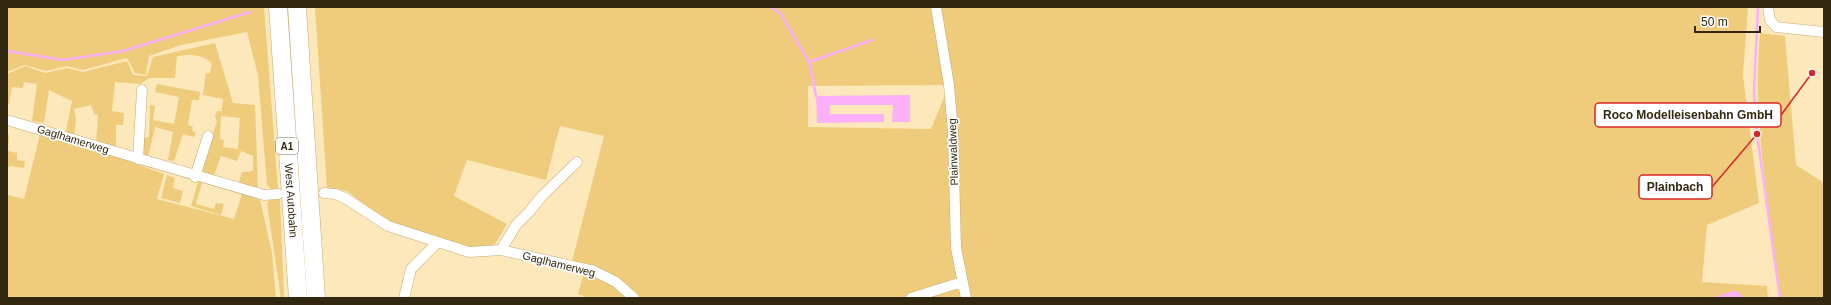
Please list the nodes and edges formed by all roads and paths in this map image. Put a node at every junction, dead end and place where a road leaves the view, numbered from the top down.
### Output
1 (278, 7) edge
2 (297, 7) edge
3 (936, 7) edge
4 (1768, 7) edge
5 (1824, 32) edge
6 (142, 90) dead end
7 (7, 120) edge
8 (208, 136) dead end
9 (138, 159) junction
10 (577, 162) dead end
11 (195, 177) junction
12 (324, 193) dead end
13 (278, 194) dead end
14 (438, 242) junction
15 (501, 250) junction
16 (962, 282) junction
17 (298, 298) edge
18 (316, 298) edge
19 (404, 298) edge
20 (634, 298) edge
21 (911, 298) edge
22 (966, 298) edge

1 - 17 highway, West Autobahn / A1
2 - 18 highway, West Autobahn / A1
3 - 16 street, Plainwaldweg
4 - 5 street
6 - 9 street
7 - 9 street, Gaglhamerweg
8 - 11 street
9 - 11 street, Gaglhamerweg
10 - 15 street
11 - 13 street, Gaglhamerweg
12 - 14 street, Gaglhamerweg
14 - 15 street, Gaglhamerweg
14 - 19 street
15 - 20 street, Gaglhamerweg
16 - 21 street
16 - 22 street, Plainwaldweg

